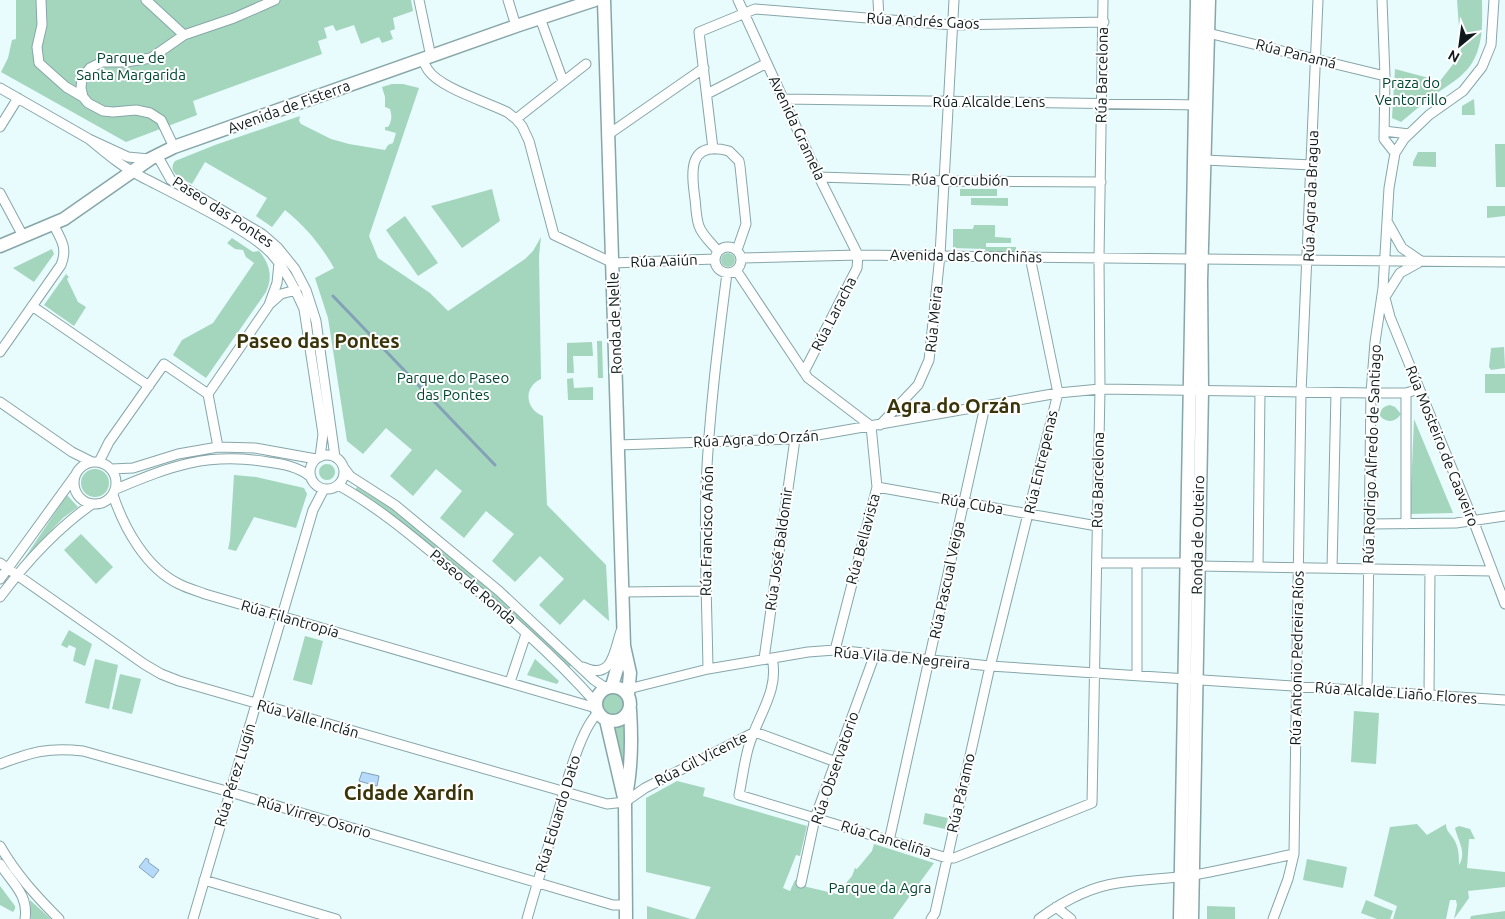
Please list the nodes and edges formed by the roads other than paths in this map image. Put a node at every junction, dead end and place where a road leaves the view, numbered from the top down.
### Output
1 (41, 0) edge
2 (146, 0) edge
3 (275, 0) edge
4 (419, 0) edge
5 (508, 0) edge
6 (595, 0) edge
7 (604, 0) edge
8 (738, 0) edge
9 (878, 0) edge
10 (954, 0) edge
11 (1104, 0) edge
12 (1197, 0) edge
13 (1209, 0) edge
14 (1318, 0) edge
15 (1382, 0) edge
16 (1494, 0) edge
17 (744, 13) junction
18 (540, 18) junction
19 (879, 19) junction
20 (1104, 22) junction
21 (953, 25) junction
22 (516, 26) junction
23 (1208, 33) junction
24 (184, 35) junction
25 (427, 58) junction
26 (1316, 59) junction
27 (767, 63) junction
28 (586, 64) dead end
29 (704, 68) junction
30 (1385, 76) junction
31 (563, 81) junction
32 (0, 88) edge
33 (707, 94) junction
34 (83, 97) junction
35 (18, 98) junction
36 (784, 100) junction
37 (948, 102) junction
38 (1102, 103) junction
39 (1201, 104) junction
40 (516, 119) junction
41 (0, 127) edge
42 (1384, 131) junction
43 (609, 134) junction
44 (1409, 134) junction
45 (89, 139) junction
46 (174, 147) junction
47 (713, 149) junction
48 (1395, 153) junction
49 (156, 160) junction
50 (1205, 160) junction
51 (1312, 165) junction
52 (138, 175) junction
53 (819, 177) junction
54 (944, 181) junction
55 (1101, 182) junction
56 (0, 193) edge
57 (1387, 222) junction
58 (53, 224) junction
59 (23, 236) junction
60 (0, 246) edge
61 (739, 254) junction
62 (716, 255) junction
63 (858, 255) junction
64 (940, 255) junction
65 (1030, 257) junction
66 (1099, 258) junction
67 (1197, 259) junction
68 (1308, 261) junction
69 (1385, 262) junction
70 (1421, 262) junction
71 (1505, 262) edge
72 (279, 263) junction
73 (613, 263) junction
74 (731, 272) junction
75 (296, 290) junction
76 (1384, 293) junction
77 (269, 305) junction
78 (32, 306) junction
79 (0, 352) edge
80 (804, 372) junction
81 (148, 386) junction
82 (1100, 389) junction
83 (1419, 389) junction
84 (1196, 391) junction
85 (1260, 392) junction
86 (1058, 393) junction
87 (1301, 393) junction
88 (1336, 393) junction
89 (1371, 393) junction
90 (1406, 393) junction
91 (208, 394) junction
92 (0, 402) edge
93 (985, 406) junction
94 (876, 426) junction
95 (796, 439) junction
96 (709, 442) junction
97 (618, 445) junction
98 (218, 447) junction
99 (335, 457) junction
100 (318, 458) junction
101 (95, 462) junction
102 (344, 468) junction
103 (112, 469) junction
104 (74, 477) junction
105 (311, 477) junction
106 (338, 485) junction
107 (877, 487) junction
108 (324, 488) junction
109 (115, 492) junction
110 (964, 503) junction
111 (92, 504) junction
112 (1029, 514) junction
113 (1505, 516) edge
114 (1473, 520) junction
115 (1370, 524) junction
116 (1406, 524) junction
117 (1097, 526) junction
118 (1097, 563) junction
119 (1138, 563) junction
120 (1192, 565) junction
121 (4, 566) edge
122 (1258, 567) junction
123 (1298, 568) junction
124 (1332, 568) junction
125 (1369, 569) junction
126 (1430, 570) junction
127 (1492, 571) junction
128 (17, 575) junction
129 (0, 579) edge
130 (706, 591) junction
131 (622, 592) junction
132 (0, 597) edge
133 (1505, 604) edge
134 (282, 616) junction
135 (624, 624) junction
136 (526, 634) junction
137 (624, 646) junction
138 (835, 650) junction
139 (875, 654) junction
140 (768, 658) junction
141 (929, 659) junction
142 (578, 664) junction
143 (990, 666) junction
144 (708, 669) junction
145 (1095, 672) junction
146 (630, 674) junction
147 (1137, 675) junction
148 (1191, 679) junction
149 (510, 682) junction
150 (642, 685) junction
151 (1297, 686) junction
152 (620, 689) junction
153 (1367, 691) junction
154 (1429, 695) junction
155 (1505, 700) edge
156 (256, 704) junction
157 (630, 710) junction
158 (599, 711) junction
159 (755, 732) junction
160 (836, 762) junction
161 (0, 764) edge
162 (230, 792) junction
163 (564, 793) junction
164 (739, 795) joint
165 (625, 802) junction
166 (815, 818) junction
167 (889, 841) junction
168 (0, 846) edge
169 (1294, 854) junction
170 (947, 858) junction
171 (0, 864) edge
172 (1187, 876) junction
173 (204, 880) junction
174 (537, 882) junction
175 (801, 883) dead end
176 (626, 905) junction
177 (1056, 907) junction
178 (936, 917) edge
179 (25, 919) edge
180 (59, 919) edge
181 (193, 919) edge
182 (336, 919) edge
183 (527, 919) edge
184 (626, 919) edge
185 (1039, 919) edge
186 (1071, 919) edge
187 (1180, 919) edge
188 (1192, 919) edge
189 (1273, 919) edge

1 - 34 street
2 - 24 street
3 - 24 street
4 - 25 street
5 - 22 street
6 - 18 street, Avenida de Fisterra
7 - 43 street, Ronda de Nelle
8 - 17 street, Avenida Gramela
9 - 19 street
10 - 21 street, Rúa Meira
11 - 20 street, Rúa Barcelona
12 - 39 street, Ronda de Outeiro
13 - 23 street, Ronda de Outeiro
14 - 26 street, Rúa Agra da Bragua
15 - 30 street
16 - 44 street
17 - 19 street, Rúa Andrés Gaos
17 - 27 street, Avenida Gramela
17 - 29 street, Rúa Andrés Gaos
18 - 22 street, Avenida de Fisterra
18 - 31 street
19 - 21 street, Rúa Andrés Gaos
20 - 21 street, Rúa Andrés Gaos
20 - 38 street, Rúa Barcelona
21 - 37 street, Rúa Meira
22 - 25 street, Avenida de Fisterra
23 - 26 street, Rúa Panamá
23 - 39 street, Ronda de Outeiro
24 - 34 street
25 - 40 street
25 - 46 street, Avenida de Fisterra
26 - 30 street, Rúa Panamá
26 - 51 street, Rúa Agra da Bragua
27 - 33 street
27 - 36 street, Avenida Gramela
28 - 31 street
29 - 33 street
29 - 43 street
30 - 42 street
31 - 40 street
32 - 35 street
33 - 47 street
34 - 46 street
35 - 41 street
35 - 45 street
36 - 37 street, Rúa Alcalde Lens
36 - 53 street, Avenida Gramela
37 - 38 street, Rúa Alcalde Lens
37 - 54 street, Rúa Meira
38 - 39 street, Rúa Alcalde Lens
38 - 55 street, Rúa Barcelona
39 - 50 street, Ronda de Outeiro
39 - 67 street, Ronda de Outeiro
40 - 73 street
42 - 44 street
42 - 48 street
43 - 73 street, Ronda de Nelle
44 - 48 street
45 - 49 street
45 - 52 street
46 - 49 street, Avenida de Fisterra
47 - 61 street
47 - 62 street
48 - 57 street, Rúa Rodrigo Alfredo de Santiago
49 - 52 street, Avenida de Fisterra
49 - 52 street, Paseo das Pontes
49 - 99 street, Paseo das Pontes
50 - 51 street
50 - 67 street, Ronda de Outeiro
51 - 68 street, Rúa Agra da Bragua
52 - 58 street, Avenida de Fisterra
52 - 72 street, Paseo das Pontes
53 - 54 street, Rúa Corcubión
53 - 63 street, Avenida Gramela
54 - 55 street, Rúa Corcubión
54 - 64 street, Rúa Meira
55 - 66 street, Rúa Barcelona
56 - 59 street
57 - 69 street, Rúa Rodrigo Alfredo de Santiago
57 - 70 street
58 - 59 street, Avenida de Fisterra
58 - 78 street
59 - 60 street, Avenida de Fisterra
61 - 62 street
61 - 63 street, Avenida das Conchiñas
61 - 74 street
62 - 73 street, Rúa Aaiún
62 - 74 street
63 - 64 street, Avenida das Conchiñas
63 - 80 street, Rúa Laracha
64 - 65 street, Avenida das Conchiñas
64 - 94 street, Rúa Meira
65 - 66 street, Avenida das Conchiñas
65 - 86 street, Rúa Entrepenas
66 - 67 street, Avenida das Conchiñas
66 - 82 street, Rúa Barcelona
67 - 68 street, Avenida das Conchiñas
67 - 84 street, Ronda de Outeiro
68 - 69 street, Avenida das Conchiñas
68 - 87 street, Rúa Agra da Bragua
69 - 70 street, Avenida das Conchiñas
69 - 76 street, Rúa Rodrigo Alfredo de Santiago
70 - 71 street, Avenida das Conchiñas
70 - 76 street
72 - 75 street, Paseo das Pontes
72 - 77 street
73 - 97 street, Ronda de Nelle
74 - 80 street
74 - 96 street, Rúa Francisco Añón
75 - 77 street
75 - 100 street, Paseo das Pontes
76 - 83 street, Rúa Mosteiro de Caaveiro
76 - 89 street, Rúa Rodrigo Alfredo de Santiago
77 - 91 street
78 - 79 street
78 - 81 street
80 - 94 street
81 - 91 street
81 - 101 street
82 - 84 street, Rúa Agra do Orzán
82 - 86 street, Rúa Agra do Orzán
82 - 117 street, Rúa Barcelona
83 - 90 street, Rúa Agra do Orzán
83 - 114 street, Rúa Mosteiro de Caaveiro
84 - 85 street, Rúa Agra do Orzán
84 - 120 street, Ronda de Outeiro
85 - 87 street, Rúa Agra do Orzán
85 - 122 street
86 - 93 street, Rúa Agra do Orzán
86 - 112 street, Rúa Entrepenas
87 - 88 street, Rúa Agra do Orzán
87 - 123 street, Rúa Antonio Pedreira Ríos
88 - 89 street, Rúa Agra do Orzán
88 - 124 street
89 - 90 street, Rúa Agra do Orzán
89 - 115 street, Rúa Rodrigo Alfredo de Santiago
90 - 116 street
91 - 98 street
92 - 101 street
93 - 94 street, Rúa Agra do Orzán
93 - 110 street, Rúa Pascual Veiga
94 - 95 street, Rúa Agra do Orzán
94 - 107 street, Rúa Bellavista
95 - 96 street, Rúa Agra do Orzán
95 - 140 street, Rúa José Baldomir
96 - 97 street, Rúa Agra do Orzán
96 - 130 street, Rúa Francisco Añón
97 - 131 street, Ronda de Nelle
98 - 100 street
98 - 103 street
99 - 100 street
99 - 102 street
100 - 105 street
101 - 103 street
101 - 104 street
102 - 106 street
102 - 142 street, Paseo de Ronda
103 - 109 street
104 - 111 street
104 - 121 street
105 - 108 street
105 - 109 street
106 - 108 street
106 - 136 street, Paseo de Ronda
107 - 110 street, Rúa Cuba
107 - 138 street, Rúa Bellavista
108 - 134 street, Rúa Pérez Lugín
109 - 111 street
109 - 134 street, Rúa Filantropía
110 - 112 street, Rúa Cuba
110 - 141 street, Rúa Pascual Veiga
111 - 128 street
112 - 117 street, Rúa Cuba
112 - 143 street, Rúa Entrepenas
113 - 114 street
114 - 116 street
114 - 127 street, Rúa Mosteiro de Caaveiro
115 - 116 street
115 - 125 street, Rúa Rodrigo Alfredo de Santiago
117 - 118 street, Rúa Barcelona
118 - 119 street
118 - 145 street, Rúa Barcelona
119 - 120 street
119 - 147 street
120 - 122 street
120 - 148 street, Ronda de Outeiro
121 - 128 street, Rúa Valle Inclán
121 - 129 street
122 - 123 street
123 - 124 street
123 - 151 street, Rúa Antonio Pedreira Ríos
124 - 125 street
125 - 126 street
125 - 153 street, Rúa Rodrigo Alfredo de Santiago
126 - 127 street
126 - 154 street
127 - 133 street, Rúa Mosteiro de Caaveiro
128 - 132 street
128 - 156 street, Rúa Valle Inclán
130 - 131 street
130 - 144 street, Rúa Francisco Añón
131 - 135 street, Ronda de Nelle
134 - 149 street, Rúa Filantropía
134 - 156 street, Rúa Pérez Lugín
135 - 137 street, Ronda de Nelle
135 - 142 street, Paseo de Ronda
136 - 149 street
136 - 158 street, Paseo de Ronda
137 - 146 street, Ronda de Nelle
137 - 152 street, Ronda de Nelle
138 - 139 street, Rúa Vila de Negreira
138 - 140 street, Rúa Vila de Negreira
139 - 141 street, Rúa Vila de Negreira
139 - 160 street, Rúa Observatorio
140 - 144 street, Rúa Vila de Negreira
140 - 159 street, Rúa José Baldomir
141 - 143 street, Rúa Vila de Negreira
141 - 167 street, Rúa Pascual Veiga
142 - 152 street, Paseo de Ronda
143 - 145 street, Rúa Vila de Negreira
143 - 170 street, Rúa Páramo
144 - 150 street, Rúa Vila de Negreira
145 - 147 street, Rúa Vila de Negreira
145 - 170 street, Rúa Barcelona
146 - 150 street
146 - 152 street, Ronda de Nelle
147 - 148 street, Rúa Vila de Negreira
148 - 151 street, Rúa Alcalde Liaño Flores
148 - 172 street, Ronda de Outeiro
149 - 158 street, Rúa Filantropía
150 - 152 street, Rúa Vila de Negreira
151 - 153 street, Rúa Alcalde Liaño Flores
151 - 169 street, Rúa Antonio Pedreira Ríos
152 - 157 street
152 - 158 street
153 - 154 street, Rúa Alcalde Liaño Flores
154 - 155 street, Rúa Alcalde Liaño Flores
156 - 162 street, Rúa Pérez Lugín
156 - 163 street, Rúa Valle Inclán
157 - 158 street
157 - 165 street
158 - 163 street, Rúa Eduardo Dato
158 - 165 street
159 - 160 street, Rúa Gil Vicente
159 - 164 street, Rúa José Baldomir
159 - 165 street, Rúa Gil Vicente
160 - 166 street, Rúa Observatorio
161 - 162 street, Rúa Virrey Osorio
162 - 173 street, Rúa Pérez Lugín
162 - 174 street, Rúa Virrey Osorio
163 - 165 street, Rúa Valle Inclán
163 - 174 street, Rúa Eduardo Dato
164 - 166 street, Rúa Canceliña
165 - 176 street
166 - 167 street, Rúa Canceliña
166 - 175 street, Rúa Observatorio
167 - 170 street, Rúa Canceliña
168 - 180 street
169 - 172 street
169 - 189 street, Rúa Antonio Pedreira Ríos
170 - 178 street, Rúa Páramo
171 - 179 street
172 - 177 street
172 - 187 street, Ronda de Outeiro
172 - 188 street, Ronda de Outeiro
173 - 181 street, Rúa Pérez Lugín
173 - 182 street
174 - 176 street, Rúa Virrey Osorio
174 - 183 street, Rúa Eduardo Dato
176 - 184 street
177 - 185 street
177 - 186 street

